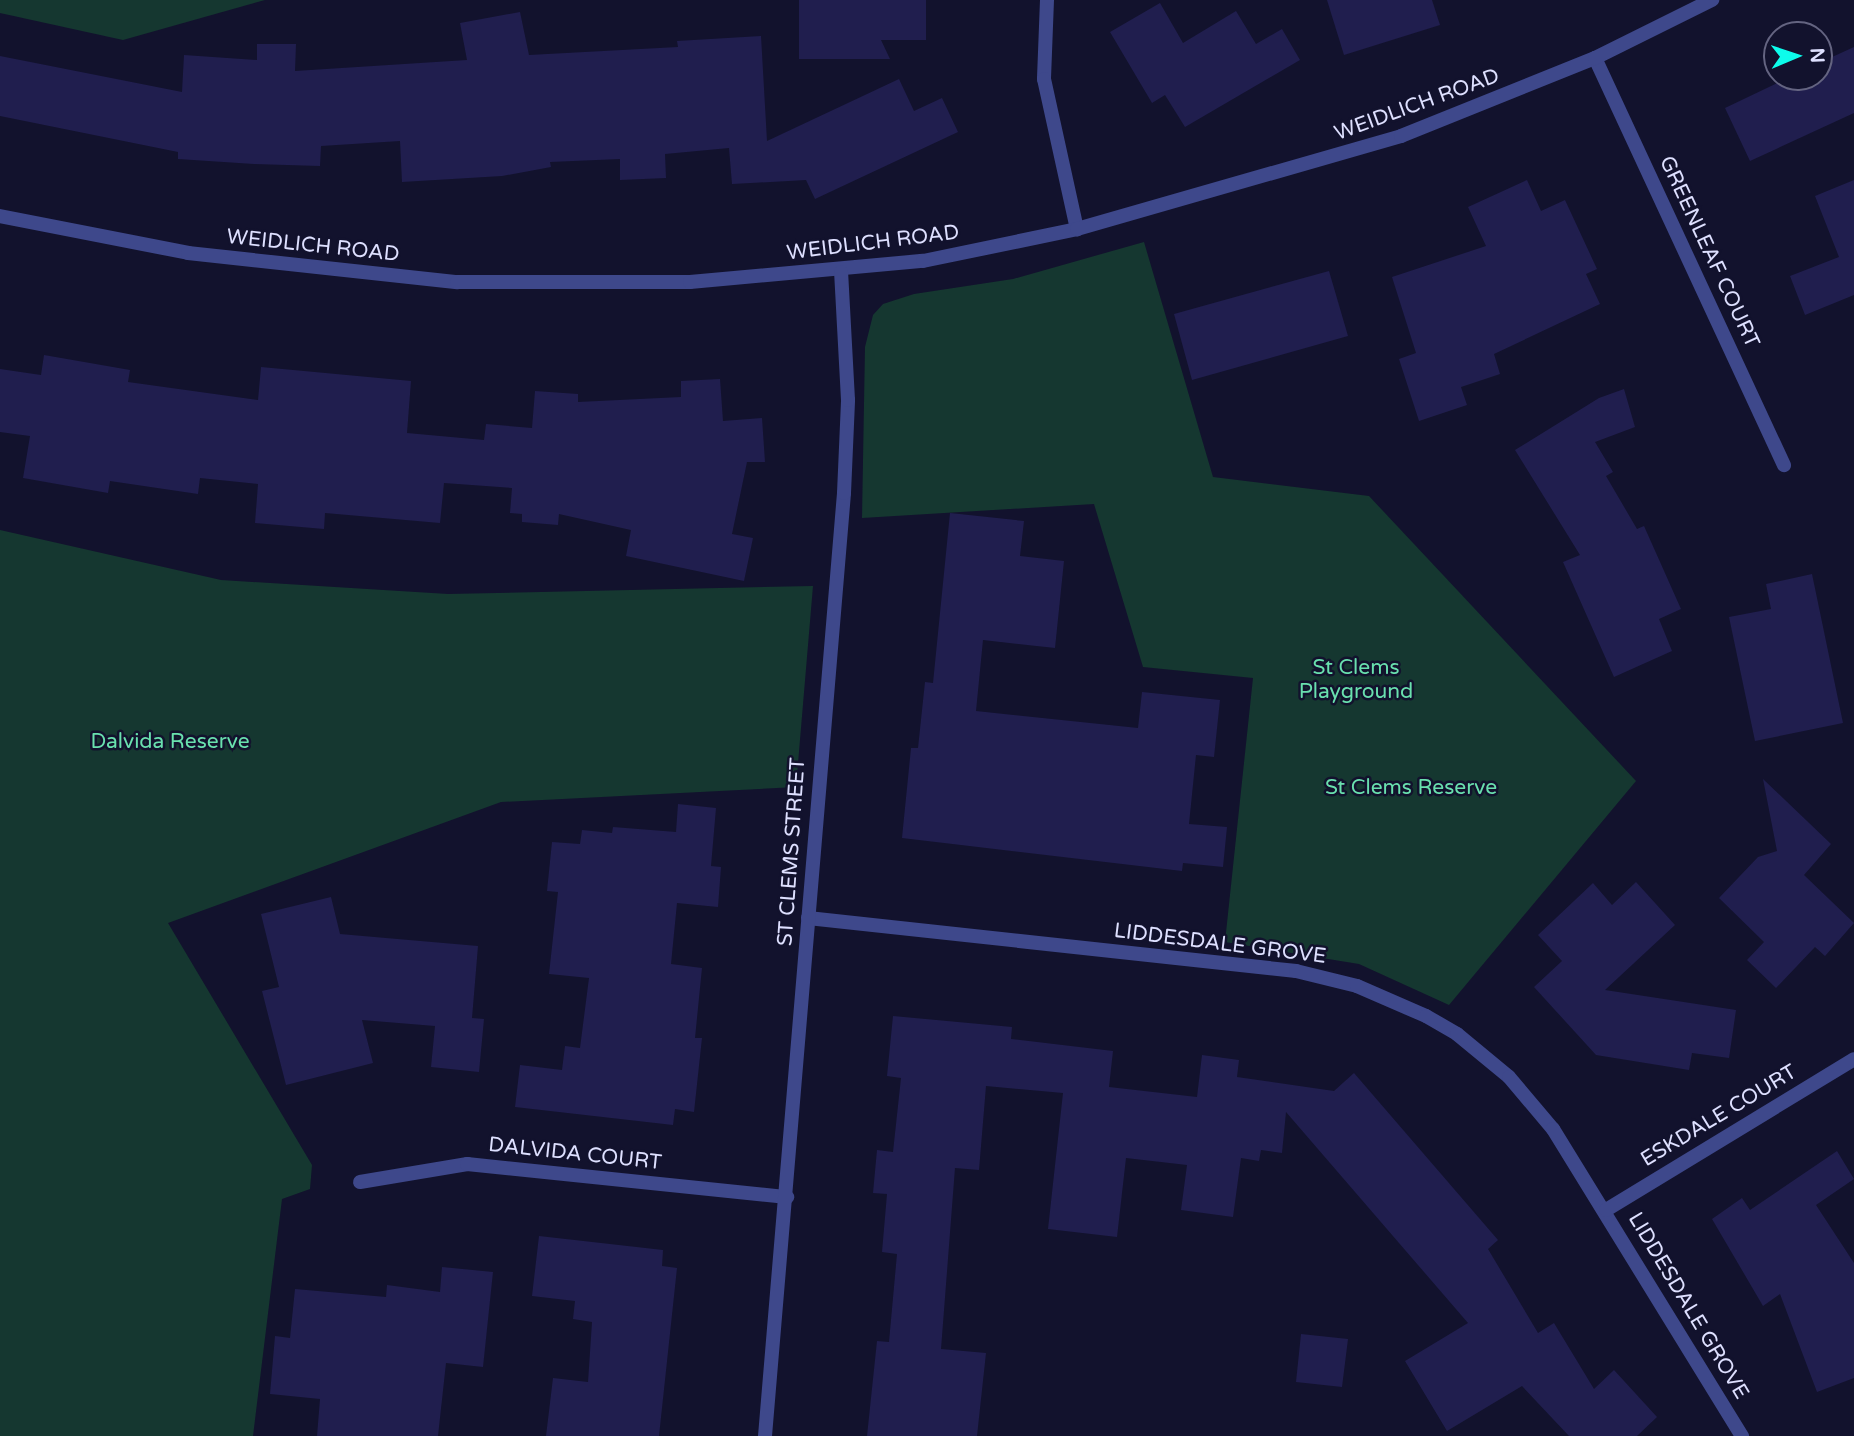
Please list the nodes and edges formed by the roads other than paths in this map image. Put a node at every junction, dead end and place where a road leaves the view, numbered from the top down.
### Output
1 (1047, 0) edge
2 (1712, 0) edge
3 (1595, 58) junction
4 (0, 215) edge
5 (1077, 229) junction
6 (841, 272) junction
7 (1784, 465) dead end
8 (808, 918) junction
9 (1854, 1059) edge
10 (359, 1182) dead end
11 (787, 1197) junction
12 (1606, 1210) junction
13 (765, 1436) edge
14 (1742, 1436) edge

1 - 5 street
2 - 3 street, WEIDLICH ROAD
3 - 5 street, WEIDLICH ROAD
3 - 7 street, GREENLEAF COURT
4 - 6 street, WEIDLICH ROAD
5 - 6 street, WEIDLICH ROAD
6 - 8 street, ST CLEMS STREET
8 - 11 street, ST CLEMS STREET
8 - 12 street, LIDDESDALE GROVE
9 - 12 street, ESKDALE COURT
10 - 11 street, DALVIDA COURT
11 - 13 street, ST CLEMS STREET
12 - 14 street, LIDDESDALE GROVE

